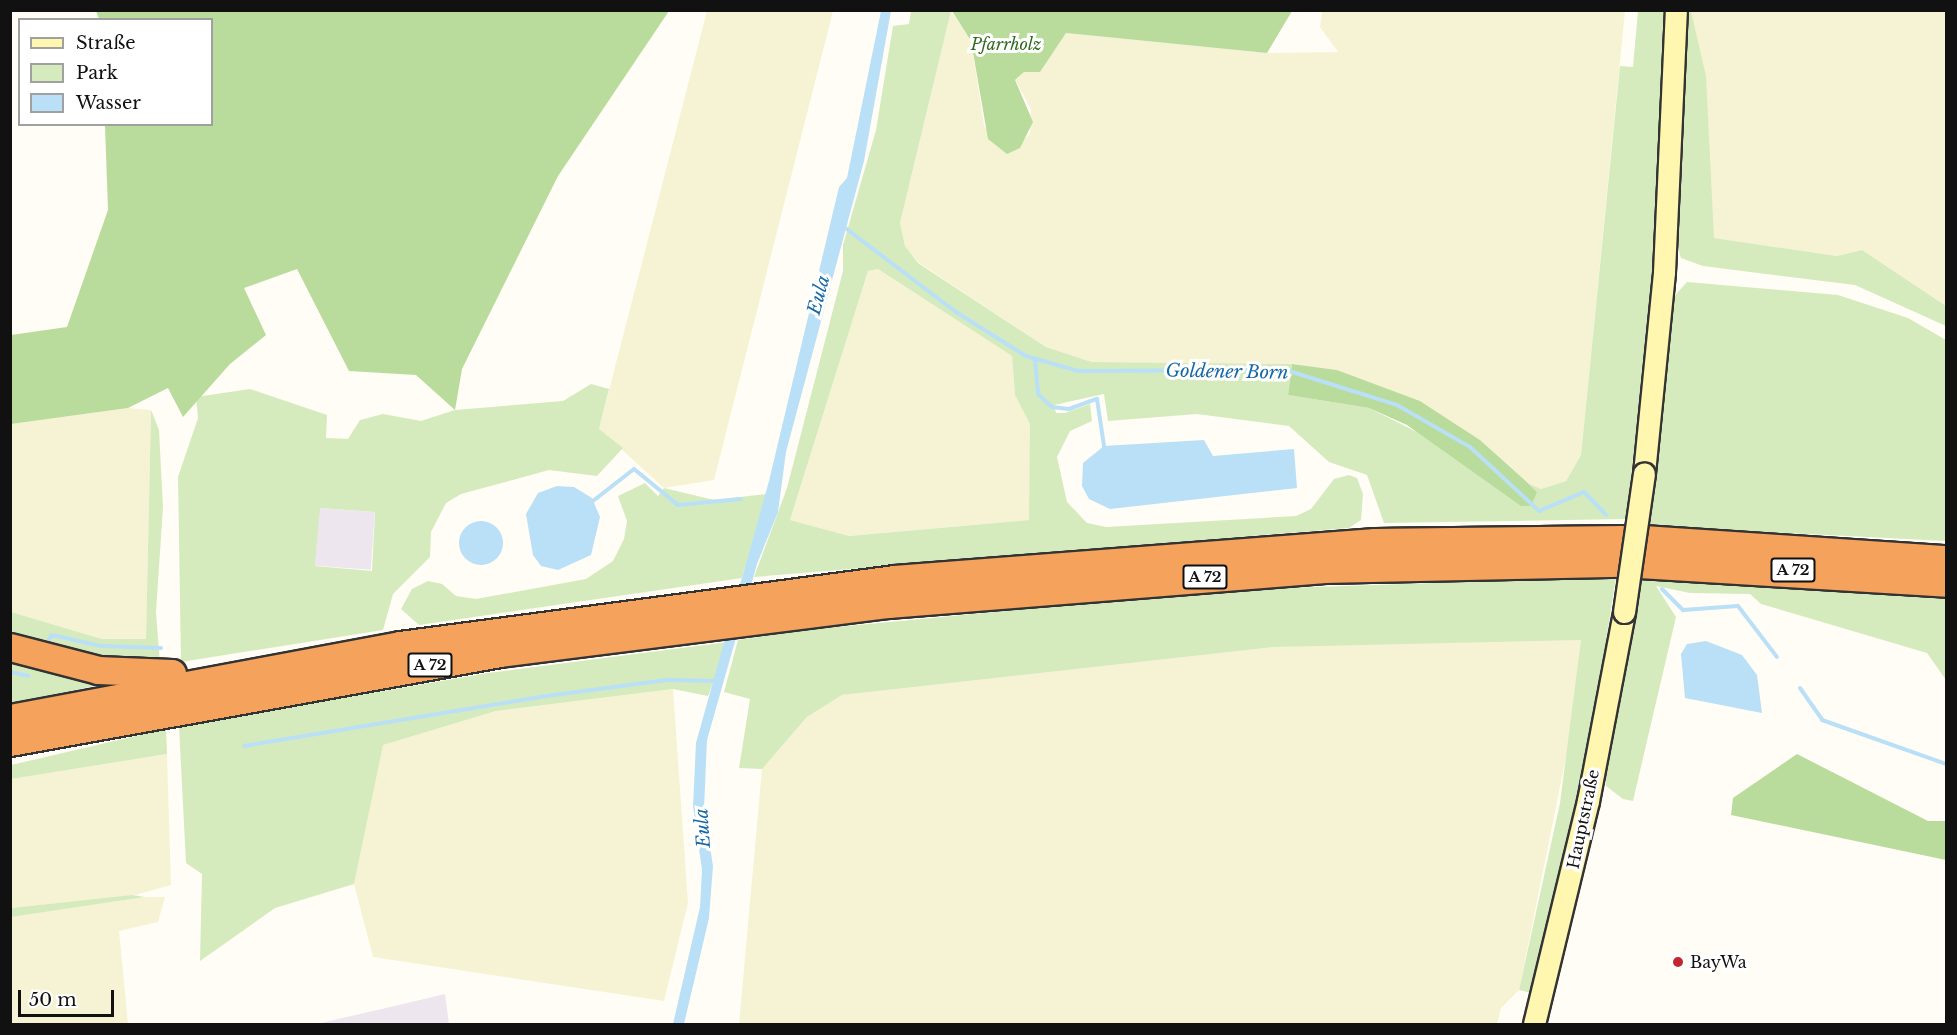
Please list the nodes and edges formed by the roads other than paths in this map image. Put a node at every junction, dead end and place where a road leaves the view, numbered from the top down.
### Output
1 (1676, 10) edge
2 (1631, 551) junction
3 (1947, 559) edge
4 (1947, 583) edge
5 (682, 616) junction
6 (10, 647) edge
7 (172, 690) junction
8 (10, 718) edge
9 (10, 742) edge
10 (1534, 1024) edge

1 - 10 street, Hauptstraße, bridge
2 - 3 highway, A 72
2 - 4 highway, A 72
2 - 5 highway, A 72
5 - 7 highway, A 72
5 - 7 highway, A 72
6 - 7 highway
7 - 8 highway, A 72
7 - 9 highway, A 72

